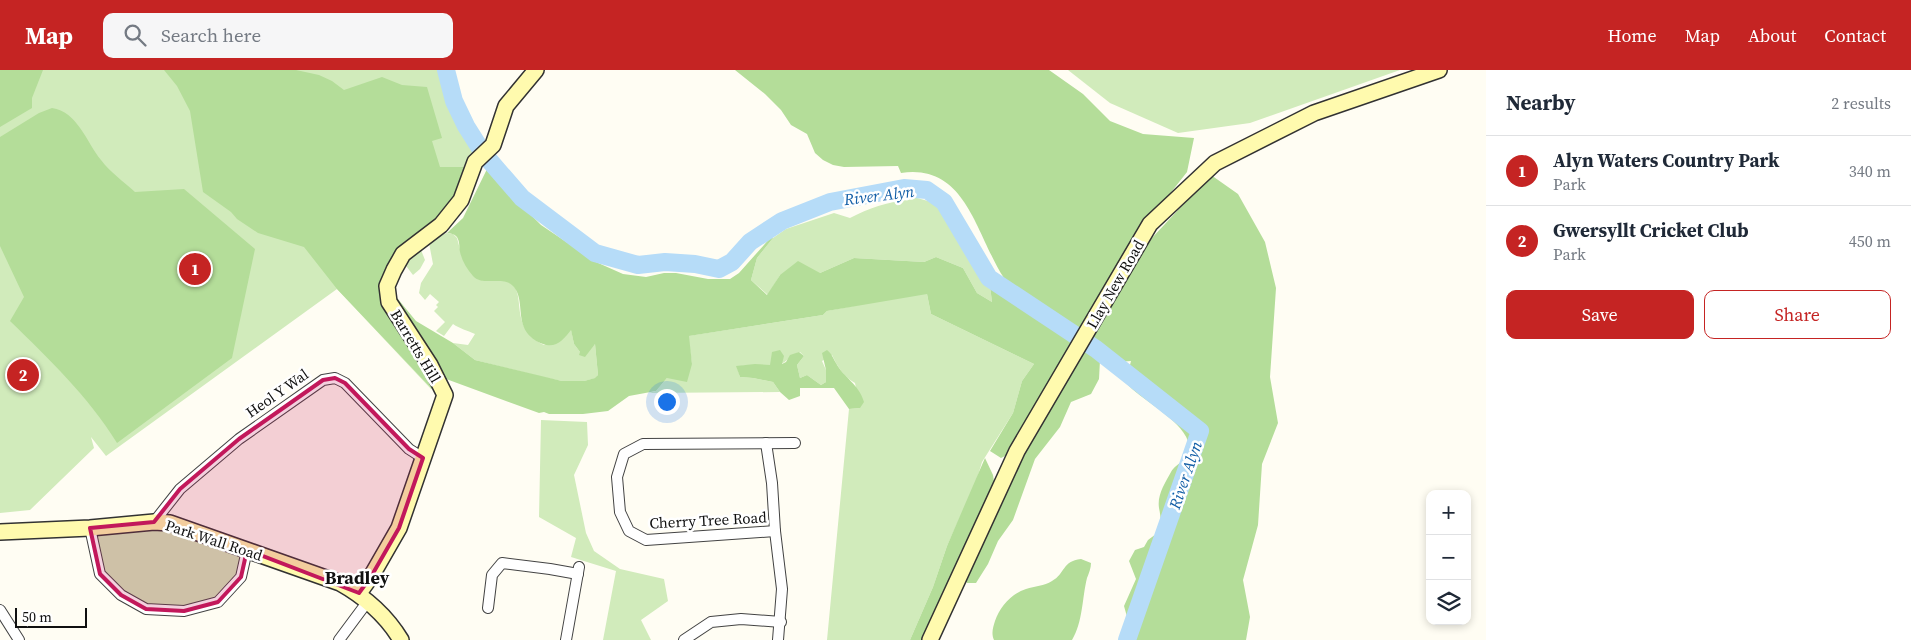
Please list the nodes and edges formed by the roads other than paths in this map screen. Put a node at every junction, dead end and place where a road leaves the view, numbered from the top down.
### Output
1 (536, 70) edge
2 (1440, 70) edge
3 (766, 443) junction
4 (795, 443) dead end
5 (423, 458) junction
6 (154, 522) junction
7 (90, 528) junction
8 (775, 531) junction
9 (0, 532) edge
10 (247, 550) junction
11 (364, 597) junction
12 (490, 605) dead end
13 (0, 610) edge
14 (781, 622) junction
15 (19, 640) edge
16 (339, 640) edge
17 (401, 640) edge
18 (566, 640) edge
19 (684, 640) edge
20 (778, 640) edge
21 (930, 640) edge

1 - 5 street, Barretts Hill
2 - 21 street, Llay New Road
3 - 4 street, Cherry Tree Road
3 - 8 street
3 - 8 street, Cherry Tree Road
5 - 6 street, Heol Y Wal
5 - 11 street
6 - 7 street, Park Wall Road
6 - 10 street, Park Wall Road
7 - 9 street, Park Wall Road
7 - 10 street
8 - 14 street
10 - 11 street, Park Wall Road
11 - 16 street
11 - 17 street, Park Wall Road
12 - 18 street
13 - 15 street
14 - 19 street
14 - 20 street

